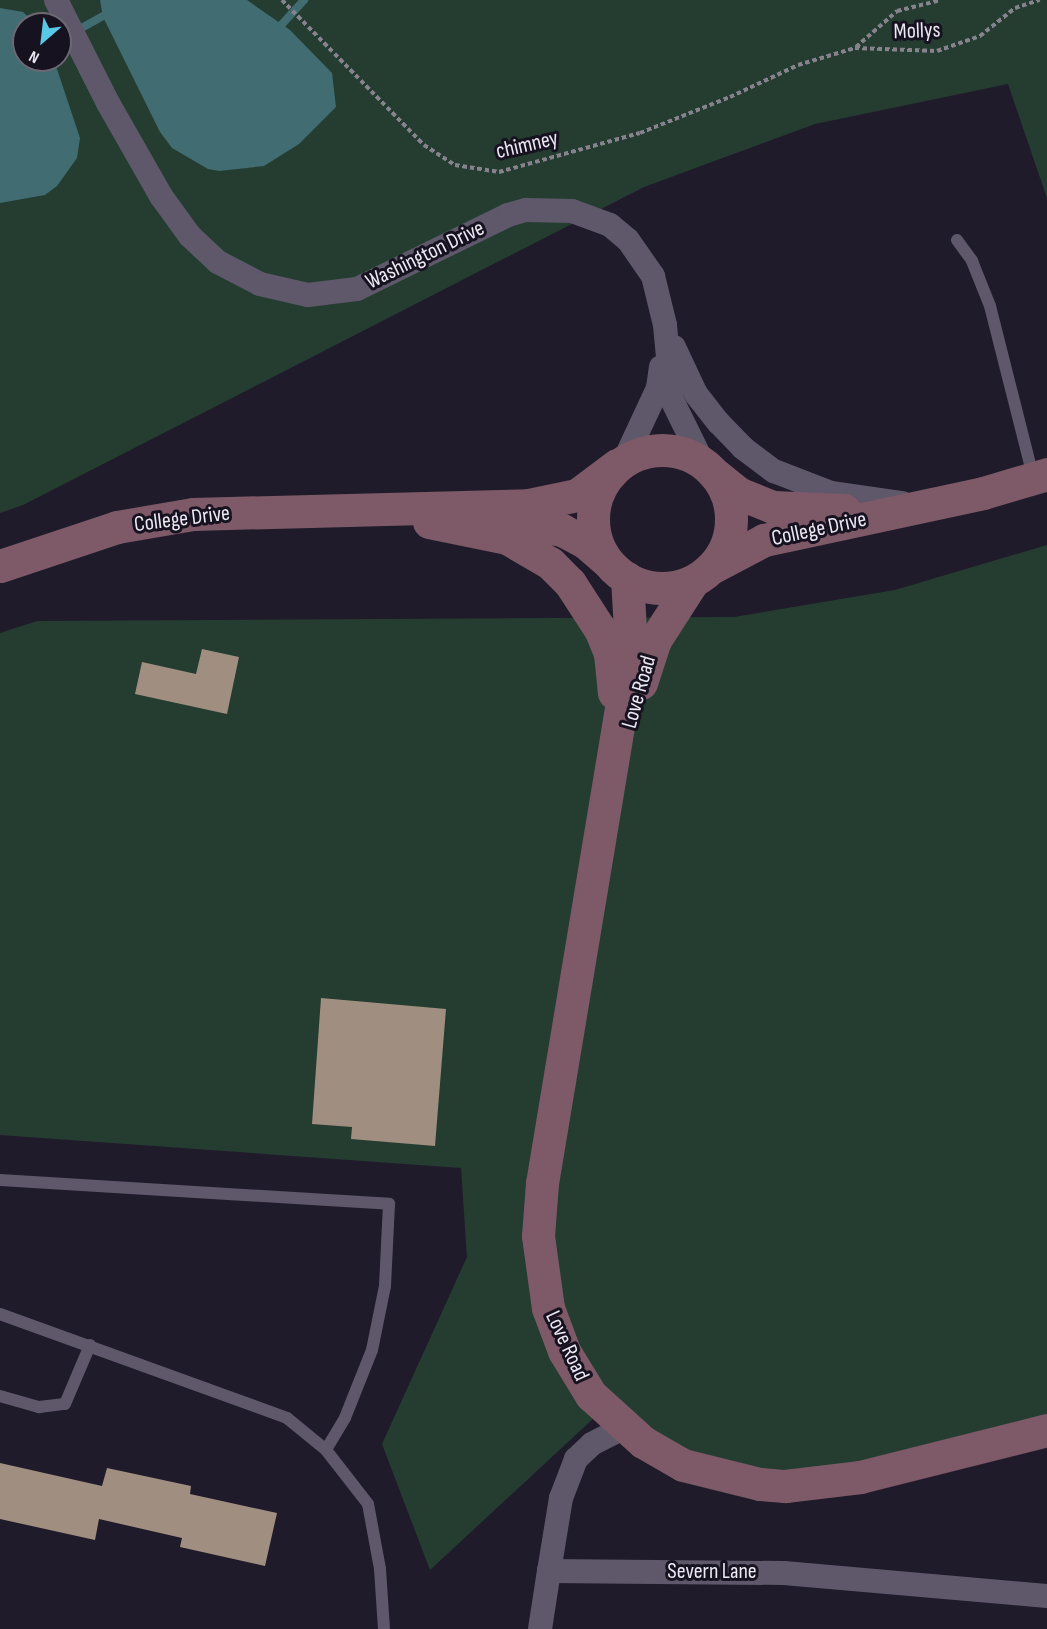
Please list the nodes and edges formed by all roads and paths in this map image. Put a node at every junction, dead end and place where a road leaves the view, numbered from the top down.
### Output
1 (282, 0) edge
2 (941, 0) edge
3 (1040, 0) edge
4 (60, 8) edge
5 (855, 48) junction
6 (730, 98) joint
7 (957, 240) dead end
8 (665, 325) junction
9 (621, 463) junction
10 (710, 469) junction
11 (1040, 476) edge
12 (932, 505) junction
13 (371, 512) junction
14 (0, 566) edge
15 (620, 574) junction
16 (702, 574) junction
17 (605, 812) junction
18 (0, 1180) edge
19 (0, 1314) edge
20 (90, 1345) junction
21 (0, 1396) edge
22 (623, 1428) junction
23 (1047, 1430) edge
24 (326, 1450) junction
25 (549, 1571) junction
26 (1047, 1596) edge
27 (384, 1629) edge
28 (540, 1629) edge

1 - 6 path, chimney
2 - 5 path, Mollys
3 - 5 path, Mollys
4 - 8 street, Washington Drive
5 - 6 path, Mollys
7 - 11 lane
8 - 9 street, Washington Drive
8 - 10 street, Washington Drive
8 - 12 street, Washington Drive
9 - 10 street
9 - 13 street, College Drive
9 - 15 street
10 - 12 street, College Drive
10 - 16 street
11 - 12 street, College Drive
12 - 16 street, College Drive
13 - 14 street, College Drive
13 - 15 street, College Drive
13 - 17 street
15 - 16 street
15 - 17 street, Love Road
16 - 17 street, Love Road
17 - 22 street, Love Road
18 - 24 lane
19 - 20 lane
20 - 21 lane
20 - 24 lane
22 - 23 street, Love Road
22 - 25 street
24 - 27 lane
25 - 26 street, Severn Lane
25 - 28 street

